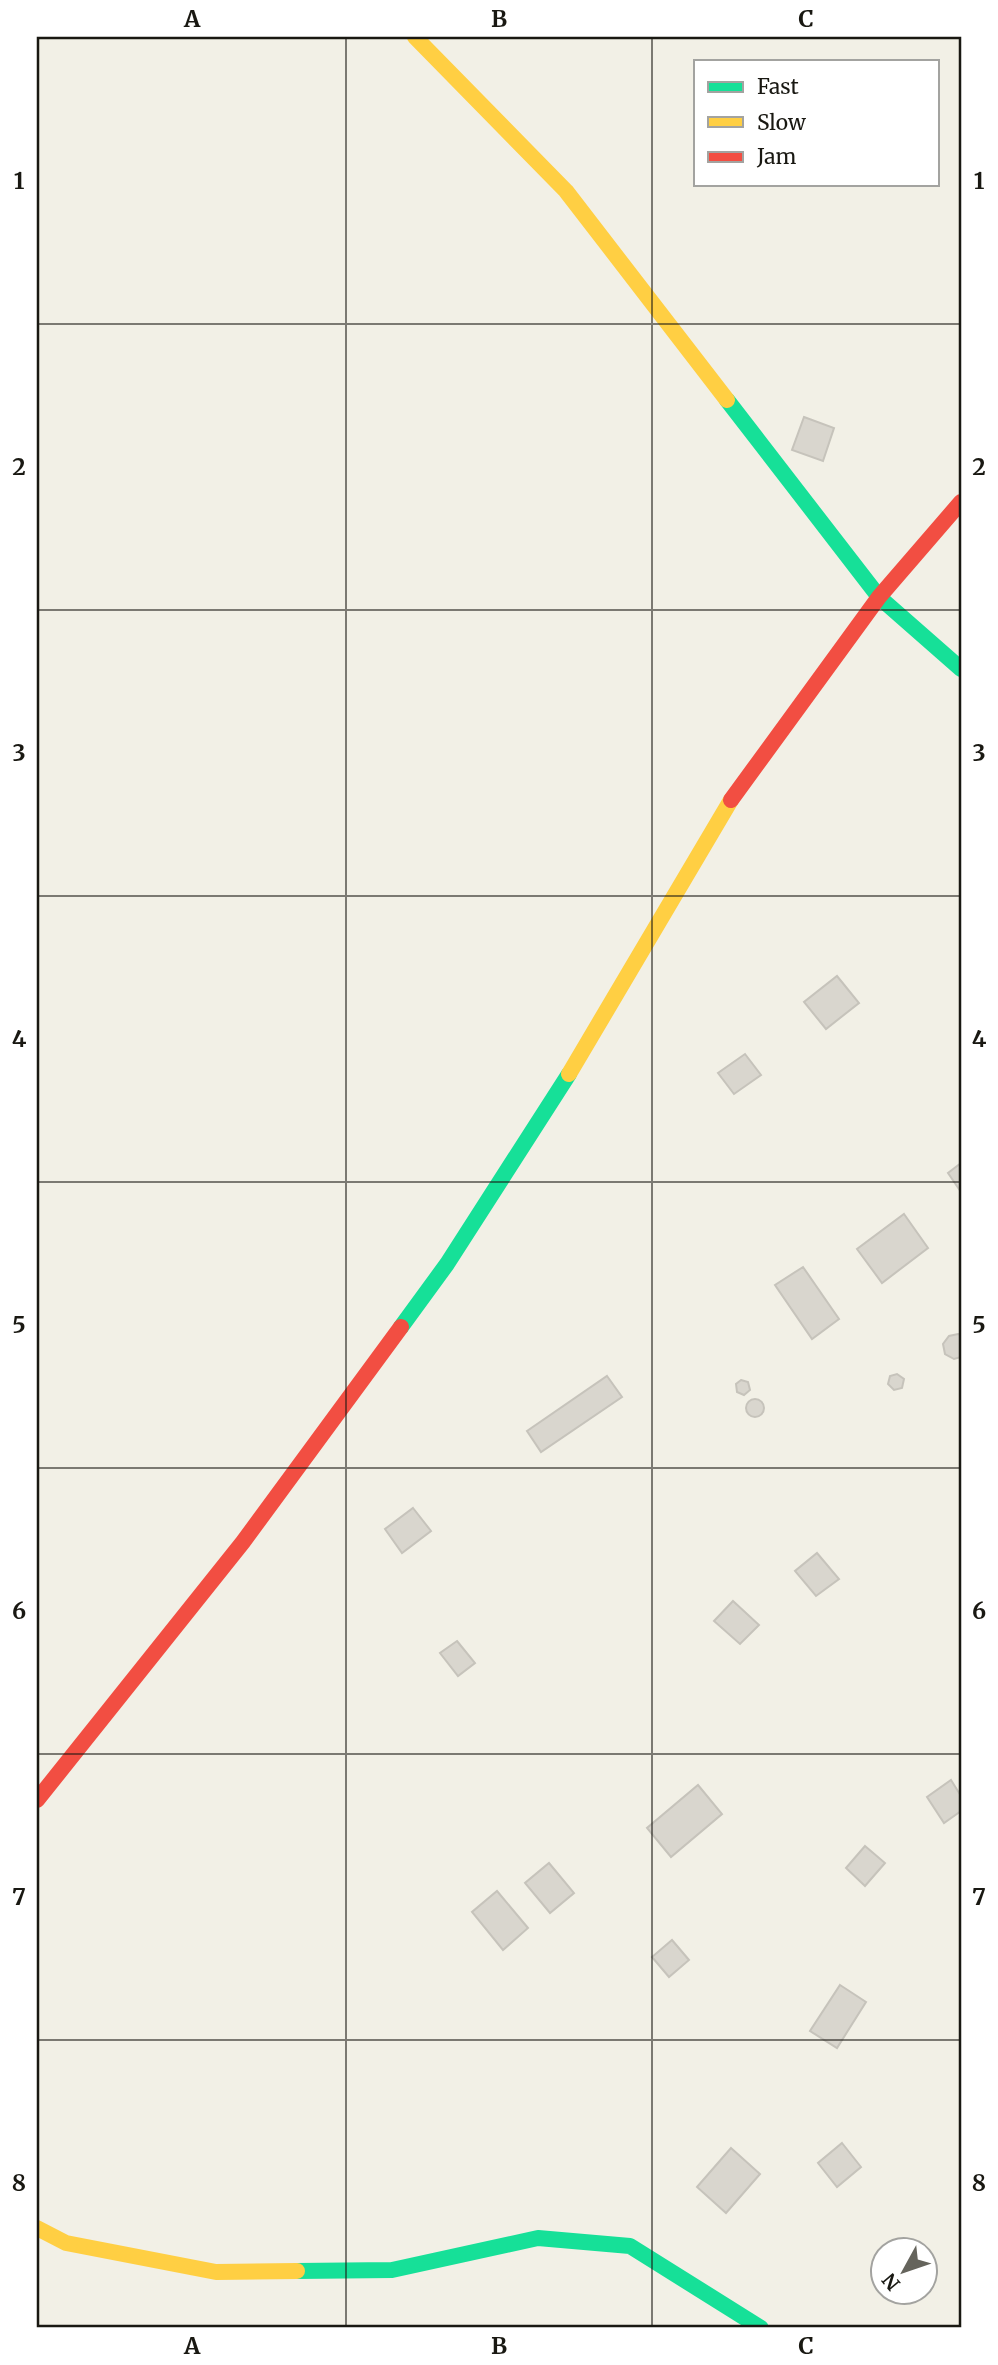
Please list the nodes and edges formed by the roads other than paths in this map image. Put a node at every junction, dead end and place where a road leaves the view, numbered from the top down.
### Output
1 (415, 37) edge
2 (961, 502) edge
3 (879, 597) junction
4 (961, 669) edge
5 (37, 1800) edge
6 (37, 2228) edge
7 (761, 2328) edge

1 - 3 street
2 - 3 street
3 - 4 street
3 - 5 street
6 - 7 street

